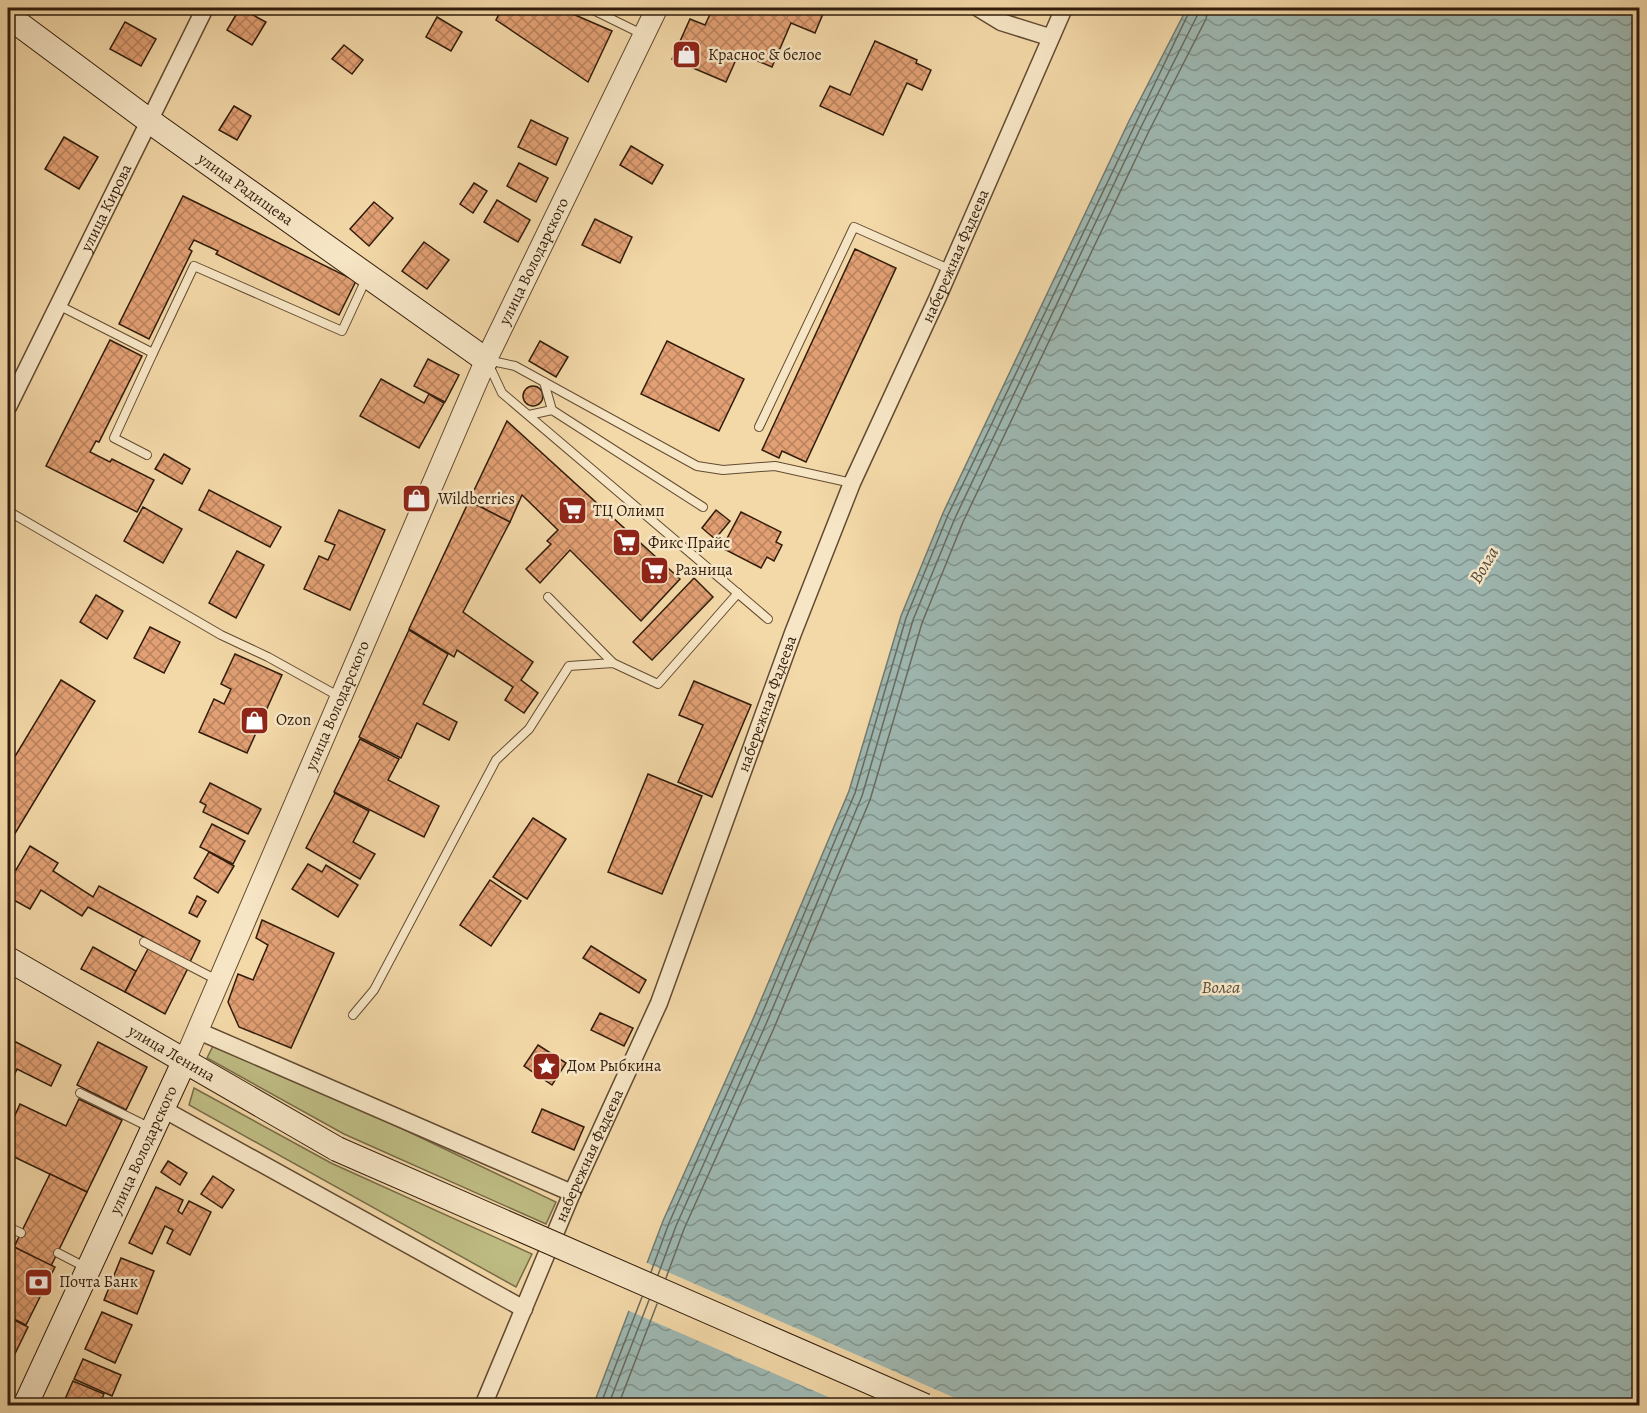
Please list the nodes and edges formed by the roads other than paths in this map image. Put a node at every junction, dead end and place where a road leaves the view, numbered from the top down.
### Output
1 (205, 8) edge
2 (589, 8) edge
3 (657, 8) edge
4 (978, 8) edge
5 (1064, 8) edge
6 (8, 16) edge
7 (644, 35) junction
8 (1049, 37) junction
9 (148, 120) junction
10 (949, 269) junction
11 (368, 276) junction
12 (58, 305) junction
13 (153, 353) junction
14 (486, 360) junction
15 (544, 382) junction
16 (8, 407) edge
17 (552, 410) junction
18 (529, 415) junction
19 (759, 428) dead end
20 (147, 455) dead end
21 (852, 483) junction
22 (703, 507) dead end
23 (8, 511) edge
24 (738, 593) junction
25 (548, 597) dead end
26 (768, 619) dead end
27 (613, 663) junction
28 (340, 697) junction
29 (144, 942) dead end
30 (8, 959) edge
31 (217, 980) junction
32 (353, 1015) dead end
33 (196, 1030) junction
34 (184, 1062) junction
35 (80, 1093) dead end
36 (158, 1119) junction
37 (572, 1193) junction
38 (8, 1227) edge
39 (21, 1233) dead end
40 (57, 1253) dead end
41 (88, 1269) junction
42 (524, 1309) junction
43 (25, 1406) edge
44 (483, 1406) edge
45 (925, 1406) edge

1 - 9 street, улица Кирова
2 - 7 lane
3 - 7 street, улица Володарского
4 - 8 street
5 - 8 street, набережная Фадеева
6 - 9 main road, улица Радищева
7 - 14 street, улица Володарского
8 - 10 street, набережная Фадеева
9 - 11 main road, улица Радищева
9 - 12 street, улица Кирова
10 - 19 lane
10 - 21 street, набережная Фадеева
11 - 13 lane
11 - 14 main road, улица Радищева
12 - 13 lane
12 - 16 street, улица Кирова
13 - 20 lane
14 - 15 lane
14 - 18 lane
14 - 28 street, улица Володарского
15 - 17 lane
15 - 21 lane
17 - 18 lane
17 - 22 lane
18 - 24 lane
21 - 37 street, набережная Фадеева
23 - 28 lane
24 - 26 lane
24 - 27 lane
25 - 27 lane
27 - 32 lane
28 - 31 street, улица Володарского
29 - 31 lane
30 - 34 main road, улица Ленина
31 - 33 street, улица Володарского
33 - 34 street, улица Володарского
33 - 37 street
34 - 36 main road, улица Володарского
34 - 45 main road, улица Ленина, bridge
35 - 36 lane
36 - 41 main road, улица Володарского
36 - 42 street
37 - 42 street, набережная Фадеева
38 - 39 lane
40 - 41 lane
41 - 43 main road, улица Володарского
42 - 44 street, набережная Фадеева

